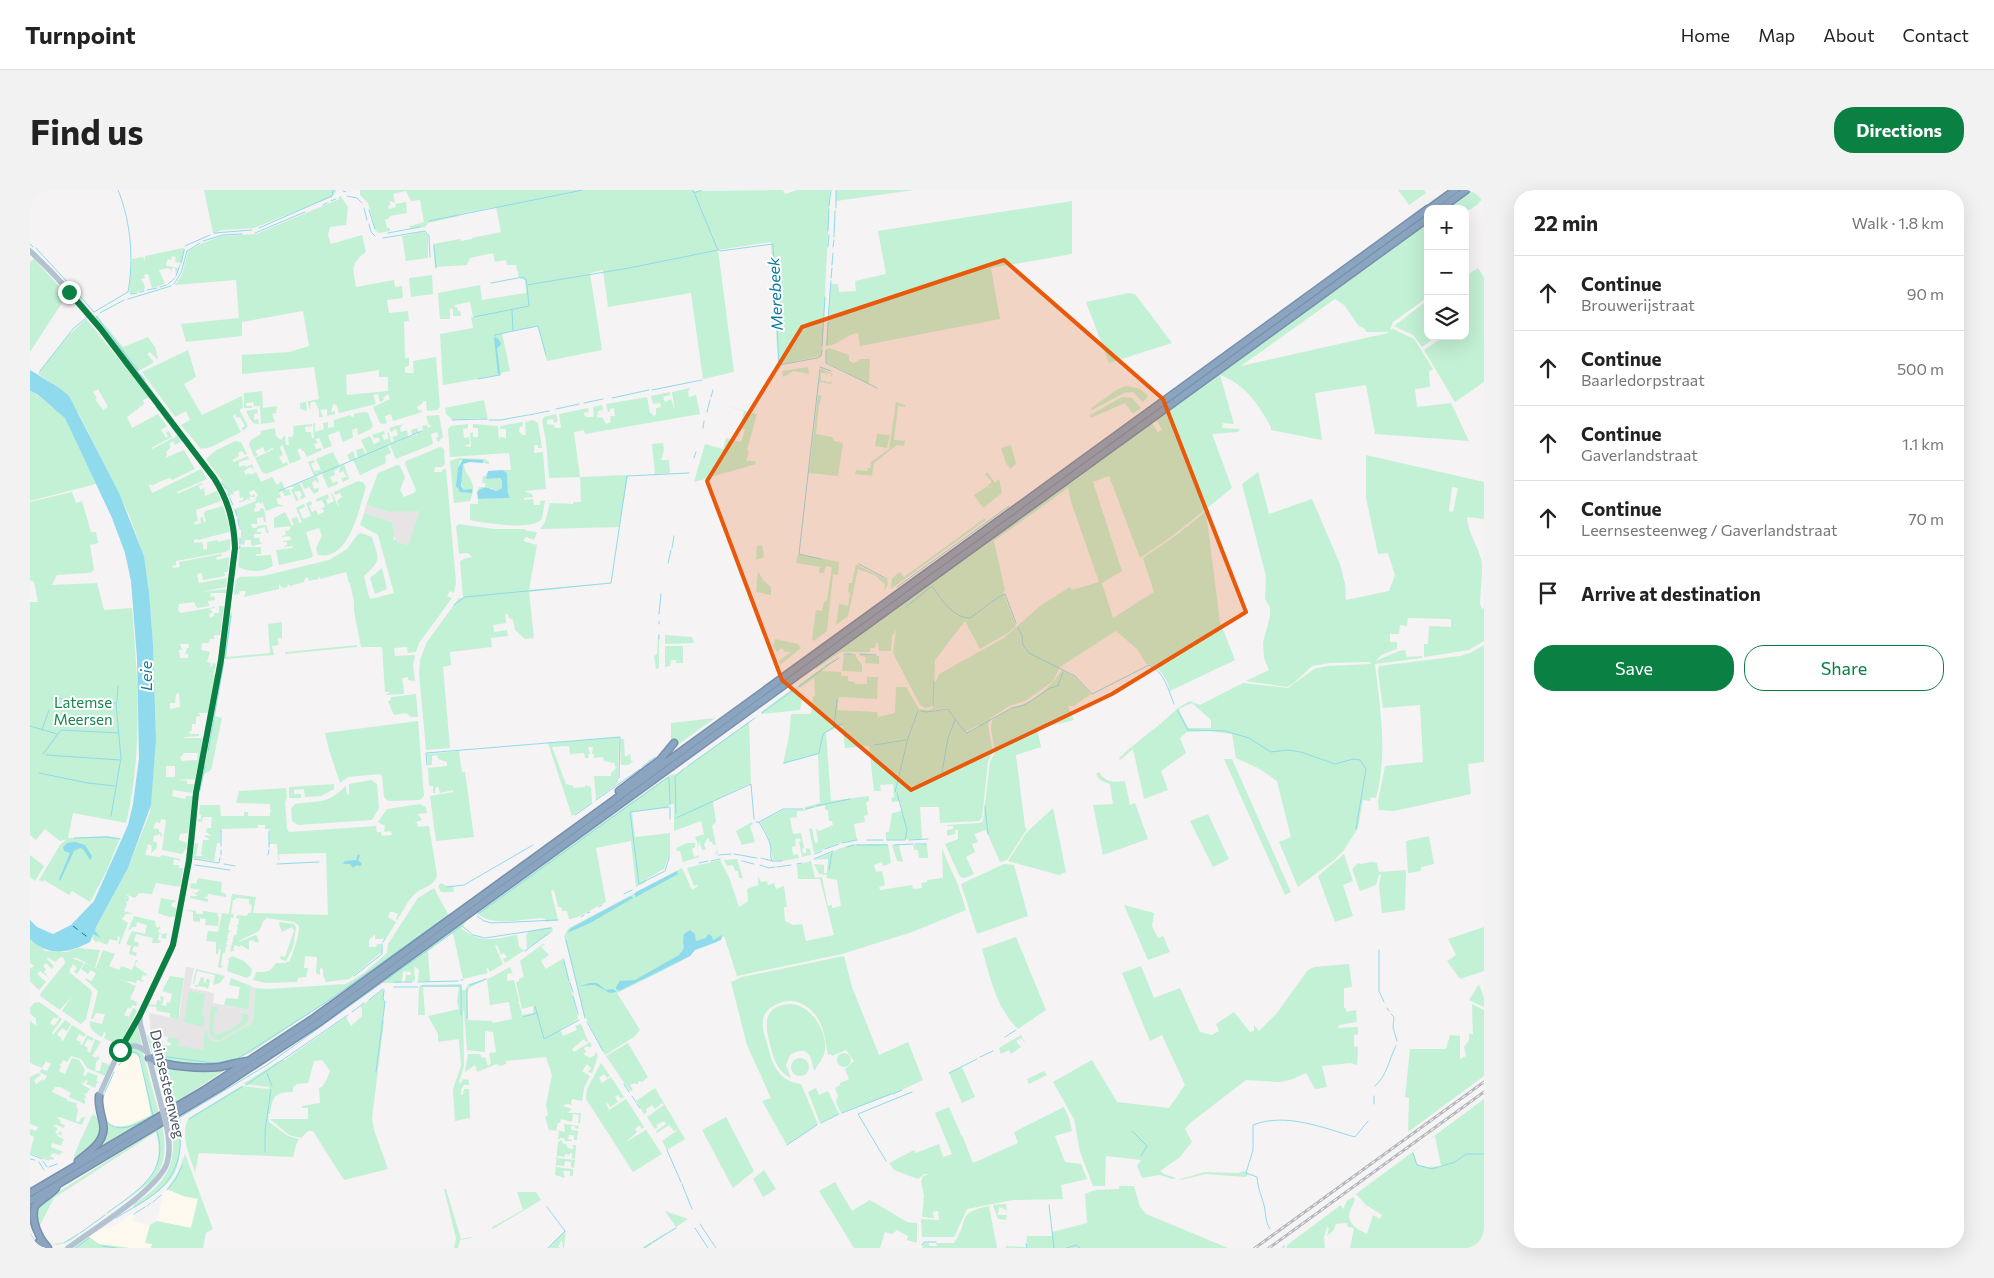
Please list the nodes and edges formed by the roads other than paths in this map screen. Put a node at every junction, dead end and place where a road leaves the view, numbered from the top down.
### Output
1 (1454, 190) edge
2 (1466, 190) edge
3 (1433, 205) edge
4 (1445, 205) edge
5 (1424, 212) edge
6 (1424, 221) edge
7 (30, 251) edge
8 (674, 743) dead end
9 (599, 811) junction
10 (140, 1015) junction
11 (120, 1050) junction
12 (148, 1055) junction
13 (251, 1060) junction
14 (160, 1063) junction
15 (152, 1068) junction
16 (99, 1096) joint
17 (64, 1173) junction
18 (60, 1183) junction
19 (30, 1193) edge
20 (30, 1201) edge
21 (30, 1228) edge
22 (81, 1238) junction
23 (41, 1246) edge
24 (48, 1248) edge
25 (64, 1248) edge
26 (68, 1248) edge

1 - 3 highway
2 - 4 highway
5 - 9 highway
6 - 18 highway
7 - 10 main road
8 - 9 highway
9 - 13 highway
10 - 11 main road
10 - 12 main road, Deinsesteenweg
11 - 12 main road
11 - 16 main road
12 - 14 highway
12 - 15 main road, Deinsesteenweg
13 - 14 highway
13 - 17 highway
14 - 15 highway
15 - 22 main road, Deinsesteenweg, bridge
16 - 17 highway
17 - 19 highway
18 - 20 highway
18 - 24 highway
21 - 23 highway
22 - 25 main road, Deinsesteenweg
22 - 26 main road, Deinsesteenweg

